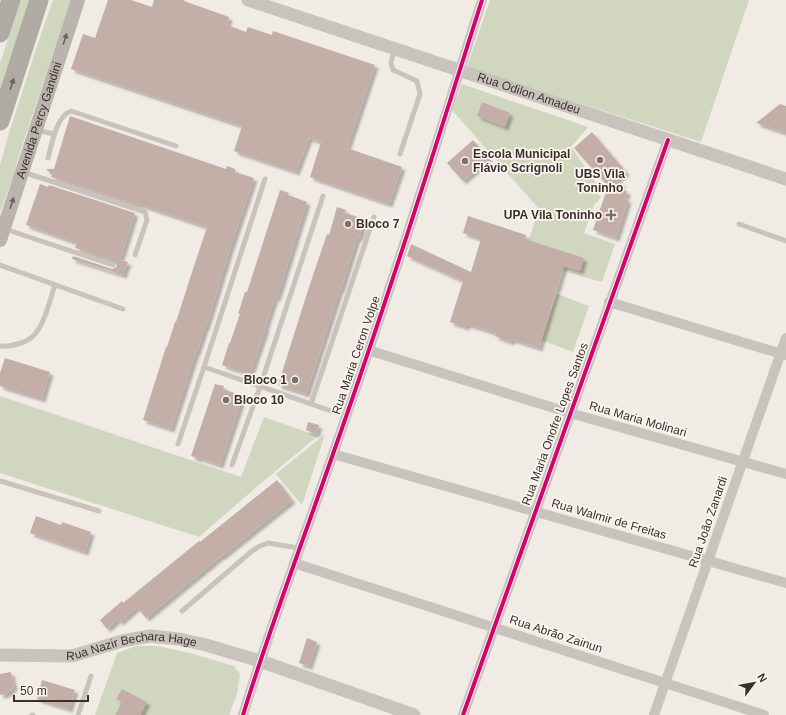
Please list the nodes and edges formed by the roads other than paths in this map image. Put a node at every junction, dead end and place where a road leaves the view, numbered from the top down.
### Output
1 (11, 0) edge
2 (39, 0) edge
3 (78, 0) edge
4 (248, 0) edge
5 (482, 0) edge
6 (0, 33) edge
7 (395, 49) junction
8 (460, 71) junction
9 (0, 121) edge
10 (36, 129) junction
11 (54, 134) junction
12 (668, 140) junction
13 (176, 146) dead end
14 (400, 154) dead end
15 (48, 158) dead end
16 (22, 172) junction
17 (265, 179) dead end
18 (786, 179) edge
19 (323, 196) dead end
20 (374, 217) dead end
21 (739, 224) dead end
22 (2, 234) edge
23 (786, 241) edge
24 (135, 254) dead end
25 (0, 266) edge
26 (113, 266) dead end
27 (55, 285) junction
28 (609, 302) junction
29 (124, 309) dead end
30 (786, 338) edge
31 (0, 346) edge
32 (368, 350) junction
33 (783, 355) edge
34 (204, 367) junction
35 (260, 387) junction
36 (311, 404) junction
37 (570, 413) junction
38 (346, 416) junction
39 (178, 444) dead end
40 (333, 454) junction
41 (743, 462) junction
42 (232, 465) dead end
43 (786, 474) edge
44 (0, 481) edge
45 (99, 511) dead end
46 (535, 511) junction
47 (299, 548) junction
48 (708, 561) junction
49 (294, 563) junction
50 (786, 583) edge
51 (182, 611) dead end
52 (494, 627) junction
53 (0, 655) edge
54 (260, 661) junction
55 (91, 676) dead end
56 (666, 683) junction
57 (78, 715) edge
58 (243, 715) edge
59 (414, 715) edge
60 (463, 715) edge
61 (654, 715) edge
62 (764, 715) edge

1 - 6 highway
9 -> 2 highway
10 -> 3 main road, Avenida Percy Gandini
4 - 7 street, Rua Odilon Amadeu
5 - 8 street, Rua Maria Ceron Volpe
7 - 8 street, Rua Odilon Amadeu
7 - 14 lane
8 - 12 street, Rua Odilon Amadeu
8 - 32 street, Rua Maria Ceron Volpe
10 - 11 lane
10 - 16 main road, Avenida Percy Gandini
11 - 13 lane
11 - 15 lane
12 - 18 street, Rua Odilon Amadeu
12 - 28 street, Rua Maria Onofre Lopes Santos
22 -> 16 main road, Avenida Percy Gandini
16 - 24 lane
17 - 34 lane
19 - 35 lane
20 - 36 lane
21 - 23 lane
22 - 26 lane
25 - 27 lane
27 - 29 lane
27 - 31 lane
28 - 33 street
28 - 37 street, Rua Maria Onofre Lopes Santos
30 - 33 street, Rua João Zanardi
32 - 37 street, Rua Maria Molinari
32 - 38 street, Rua Maria Ceron Volpe
33 - 41 street, Rua João Zanardi
34 - 35 lane
34 - 39 lane
35 - 36 lane
35 - 42 lane
36 - 38 lane
37 - 41 street, Rua Maria Molinari
37 - 46 street, Rua Maria Onofre Lopes Santos
38 - 40 street, Rua Maria Ceron Volpe
40 - 46 street, Rua Walmir de Freitas
40 - 47 street, Rua Maria Ceron Volpe
41 - 43 street, Rua Maria Molinari
41 - 48 street, Rua João Zanardi
44 - 45 lane
46 - 48 street, Rua Walmir de Freitas
46 - 52 street, Rua Maria Onofre Lopes Santos
47 - 49 street, Rua Maria Ceron Volpe
47 - 51 lane
48 - 50 street, Rua Walmir de Freitas
48 - 56 street, Rua João Zanardi
49 - 52 street, Rua Abrão Zainun
49 - 54 street, Rua Maria Ceron Volpe
52 - 56 street, Rua Abrão Zainun
52 - 60 street, Rua Maria Onofre Lopes Santos
53 - 54 street, Rua Nazir Bechara Hage
54 - 58 street, Rua Maria Ceron Volpe
54 - 59 street, Rua Nazir Bechara Hage
55 - 57 lane
56 - 61 street, Rua João Zanardi
56 - 62 street, Rua Abrão Zainun

